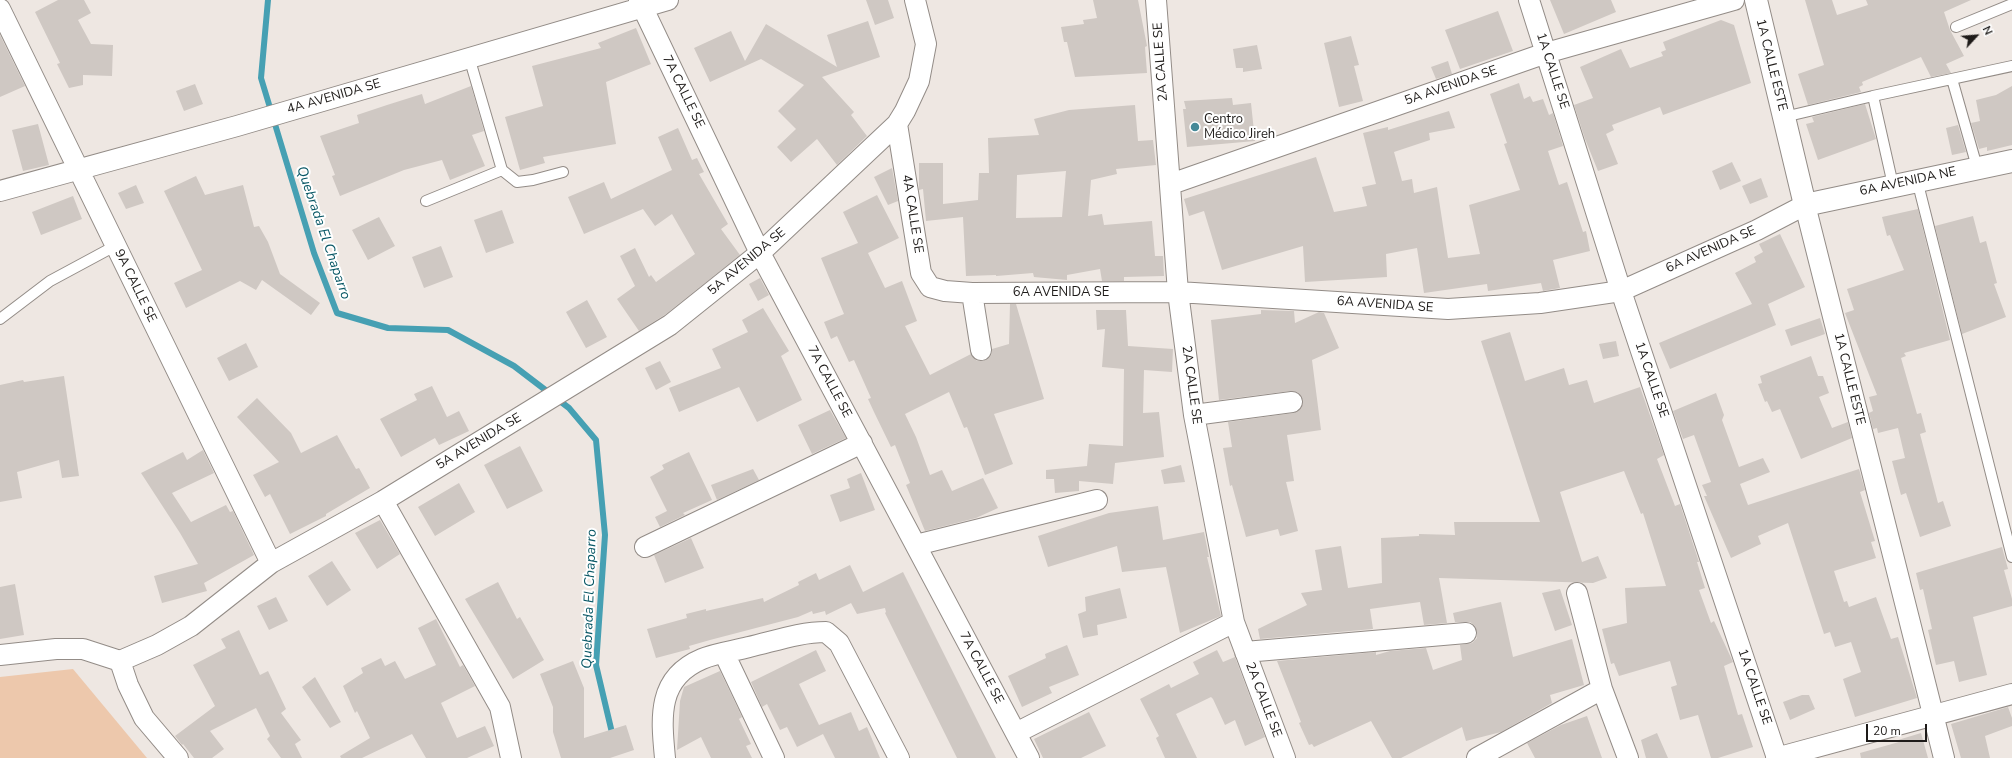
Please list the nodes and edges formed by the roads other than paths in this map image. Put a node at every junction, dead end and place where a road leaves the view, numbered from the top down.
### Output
1 (668, 0) edge
2 (915, 0) edge
3 (1156, 0) edge
4 (1529, 0) edge
5 (1734, 0) edge
6 (1756, 0) edge
7 (640, 4) edge
8 (2012, 4) edge
9 (0, 9) edge
10 (1956, 27) dead end
11 (1546, 53) junction
12 (469, 57) junction
13 (2012, 66) edge
14 (1952, 79) junction
15 (1873, 96) junction
16 (901, 118) junction
17 (1784, 118) junction
18 (2012, 161) edge
19 (1977, 167) junction
20 (77, 169) junction
21 (502, 170) junction
22 (563, 172) dead end
23 (1917, 180) junction
24 (1171, 184) junction
25 (1893, 185) junction
26 (0, 191) edge
27 (426, 201) dead end
28 (1805, 205) junction
29 (115, 246) junction
30 (760, 253) junction
31 (945, 291) joint
32 (1621, 291) junction
33 (1178, 292) junction
34 (972, 294) junction
35 (0, 319) edge
36 (980, 350) dead end
37 (1292, 402) dead end
38 (1194, 415) junction
39 (862, 443) junction
40 (1097, 500) dead end
41 (383, 501) junction
42 (916, 545) junction
43 (645, 547) dead end
44 (2012, 557) edge
45 (272, 563) junction
46 (1577, 592) dead end
47 (1234, 622) junction
48 (1466, 633) dead end
49 (1245, 652) junction
50 (724, 654) junction
51 (0, 655) edge
52 (120, 661) junction
53 (1602, 689) junction
54 (2012, 694) edge
55 (1933, 715) junction
56 (1016, 733) junction
57 (178, 758) edge
58 (510, 758) edge
59 (665, 758) edge
60 (774, 758) edge
61 (899, 758) edge
62 (1030, 758) edge
63 (1285, 758) edge
64 (1477, 758) edge
65 (1628, 758) edge
66 (1777, 758) edge
67 (1944, 758) edge

1 - 7 street, 4A AVENIDA SE
2 - 16 street
3 - 24 street, 2A CALLE SE
4 - 11 street, 1A CALLE SE
5 - 11 street, 5A AVENIDA SE
6 - 17 main road, 1A CALLE ESTE
7 - 12 street, 4A AVENIDA SE
7 - 30 street, 7A CALLE SE
8 - 10 lane
9 - 20 street, 9A CALLE SE
11 - 24 street, 5A AVENIDA SE
11 - 32 street, 1A CALLE SE
12 - 20 street, 4A AVENIDA SE
12 - 21 lane
13 - 14 lane
14 - 15 lane
14 - 19 lane
15 - 17 lane
15 - 25 lane
16 - 30 street, 5A AVENIDA SE
16 - 31 street, 4A CALLE SE
17 - 28 main road, 1A CALLE ESTE
18 - 19 main road, 6A AVENIDA NE
19 - 23 main road, 6A AVENIDA NE
20 - 26 street, 4A AVENIDA SE
20 - 29 street, 9A CALLE SE
21 - 22 lane
21 - 27 lane
23 - 25 main road, 6A AVENIDA NE
23 - 44 lane
24 - 33 street, 2A CALLE SE
25 - 28 main road, 6A AVENIDA NE
28 - 32 street, 6A AVENIDA SE
28 - 55 street, 1A CALLE ESTE
29 - 35 lane
29 - 45 street, 9A CALLE SE
30 - 39 street, 7A CALLE SE
30 - 41 street, 5A AVENIDA SE
31 - 34 street, 6A AVENIDA SE
32 - 33 street, 6A AVENIDA SE
32 - 66 street, 1A CALLE SE
33 - 34 street, 6A AVENIDA SE
33 - 38 street, 2A CALLE SE
34 - 36 street
37 - 38 street
38 - 47 street, 2A CALLE SE
39 - 42 street, 7A CALLE SE
39 - 43 street
40 - 42 street
41 - 45 street, 5A AVENIDA SE
41 - 58 street
42 - 56 street, 7A CALLE SE
45 - 52 street, 5A AVENIDA SE
46 - 53 street
47 - 49 street, 2A CALLE SE
47 - 56 street
48 - 49 street
49 - 63 street, 2A CALLE SE
50 - 59 street
50 - 60 street
50 - 61 street
51 - 52 street
52 - 57 street
53 - 64 street
53 - 65 street
54 - 55 street
55 - 66 street
55 - 67 street, 1A CALLE ESTE
56 - 62 street, 7A CALLE SE

